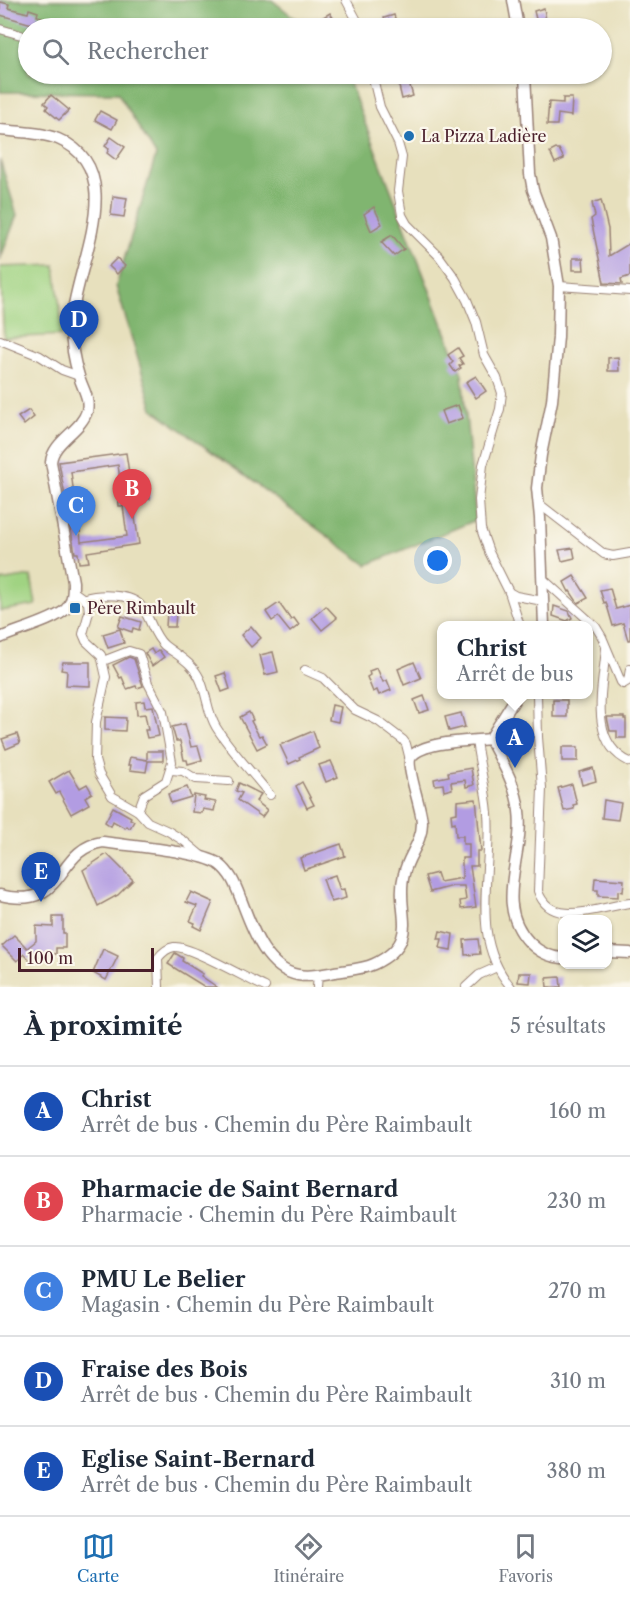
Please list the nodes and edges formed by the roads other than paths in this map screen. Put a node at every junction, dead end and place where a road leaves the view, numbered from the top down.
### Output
1 (346, 0) edge
2 (513, 0) edge
3 (356, 18) edge
4 (516, 18) edge
5 (0, 29) edge
6 (18, 34) edge
7 (374, 84) edge
8 (526, 84) edge
9 (0, 130) edge
10 (559, 286) junction
11 (630, 291) edge
12 (0, 340) edge
13 (79, 376) junction
14 (538, 502) junction
15 (630, 553) edge
16 (542, 578) junction
17 (73, 591) junction
18 (509, 592) junction
19 (85, 598) junction
20 (543, 601) junction
21 (518, 621) edge
22 (543, 621) edge
23 (589, 621) edge
24 (593, 624) edge
25 (0, 638) edge
26 (606, 647) junction
27 (103, 661) junction
28 (630, 669) edge
29 (305, 670) dead end
30 (515, 699) edge
31 (537, 699) edge
32 (490, 739) junction
33 (476, 740) junction
34 (410, 760) junction
35 (630, 762) edge
36 (171, 770) junction
37 (229, 781) dead end
38 (270, 795) dead end
39 (138, 811) junction
40 (204, 858) junction
41 (2, 898) edge
42 (630, 903) edge
43 (612, 952) edge
44 (630, 952) edge
45 (558, 957) edge
46 (496, 967) junction
47 (318, 975) junction
48 (159, 987) edge
49 (265, 987) edge
50 (317, 987) edge
51 (466, 987) edge
52 (511, 987) edge

1 - 3 street
2 - 4 street
5 - 6 street
7 - 18 street
8 - 10 street
9 - 13 street
10 - 11 street
10 - 14 street
12 - 13 street
13 - 17 street
14 - 15 street
14 - 16 street
16 - 20 street
16 - 23 street
17 - 19 street
17 - 25 street
18 - 20 street
18 - 21 street
19 - 27 street
19 - 38 street
20 - 22 street
24 - 26 street
26 - 28 street
26 - 35 street
27 - 36 street
27 - 39 street
29 - 34 street
30 - 32 street
31 - 42 street
32 - 33 street
32 - 45 street
33 - 34 street
33 - 46 street
34 - 47 street
36 - 37 street
36 - 39 street
39 - 40 street
40 - 41 street
40 - 47 street
43 - 44 street
46 - 51 street
46 - 52 street
47 - 50 street
48 - 49 street

